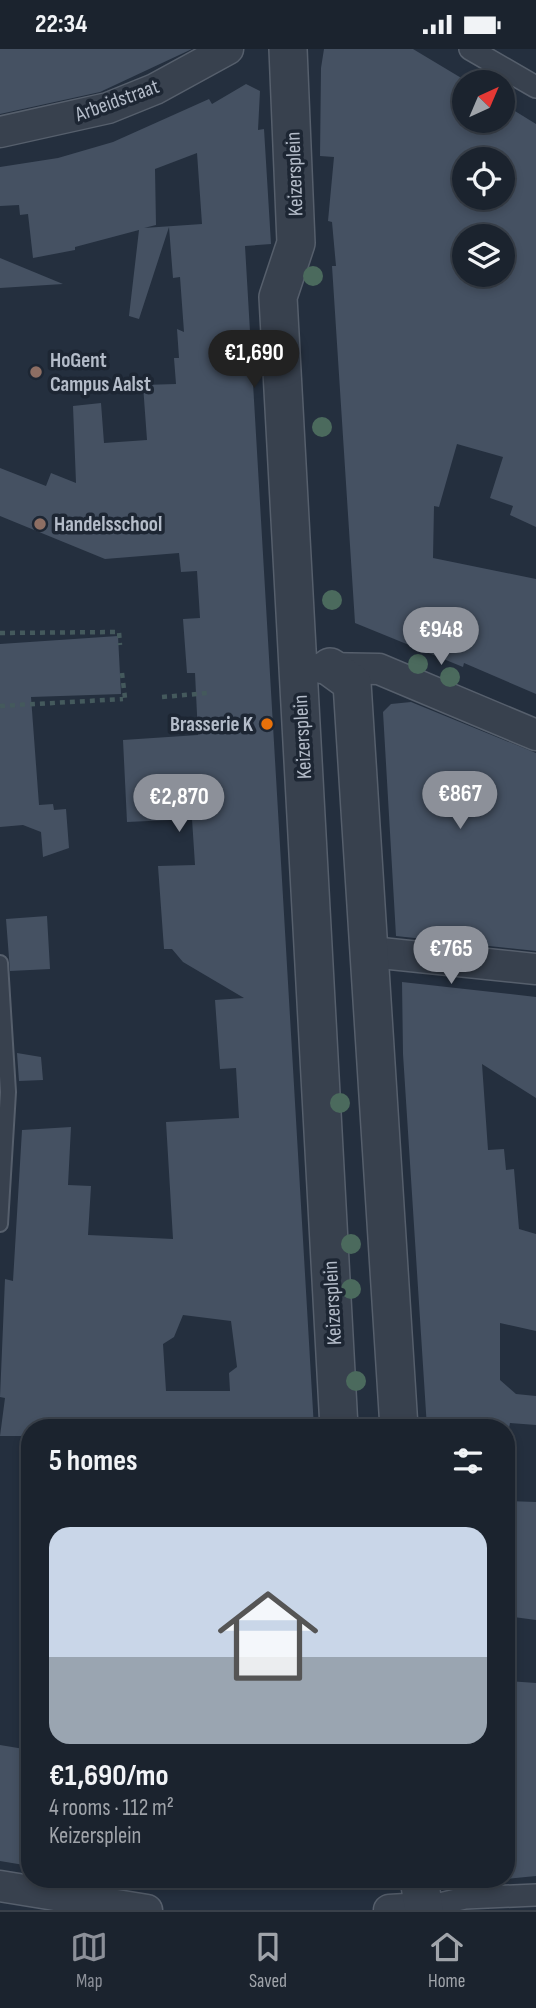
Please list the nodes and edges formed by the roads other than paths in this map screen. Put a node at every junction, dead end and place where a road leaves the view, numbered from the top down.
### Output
1 (228, 49) edge
2 (288, 49) edge
3 (470, 49) edge
4 (536, 87) edge
5 (0, 132) edge
6 (314, 669) junction
7 (536, 734) edge
8 (371, 953) junction
9 (0, 963) edge
10 (536, 969) edge
11 (0, 1224) edge
12 (339, 1419) edge
13 (398, 1419) edge
14 (0, 1886) edge
15 (536, 1895) edge
16 (413, 1902) edge
17 (66, 1905) edge
18 (147, 1910) edge

1 - 5 street, Arbeidstraat
2 - 6 street, Keizersplein
3 - 4 street
6 - 7 street
6 - 8 street
6 - 12 street, Keizersplein
8 - 10 street
8 - 13 street
9 - 11 lane
14 - 17 street
15 - 16 street
17 - 18 street

